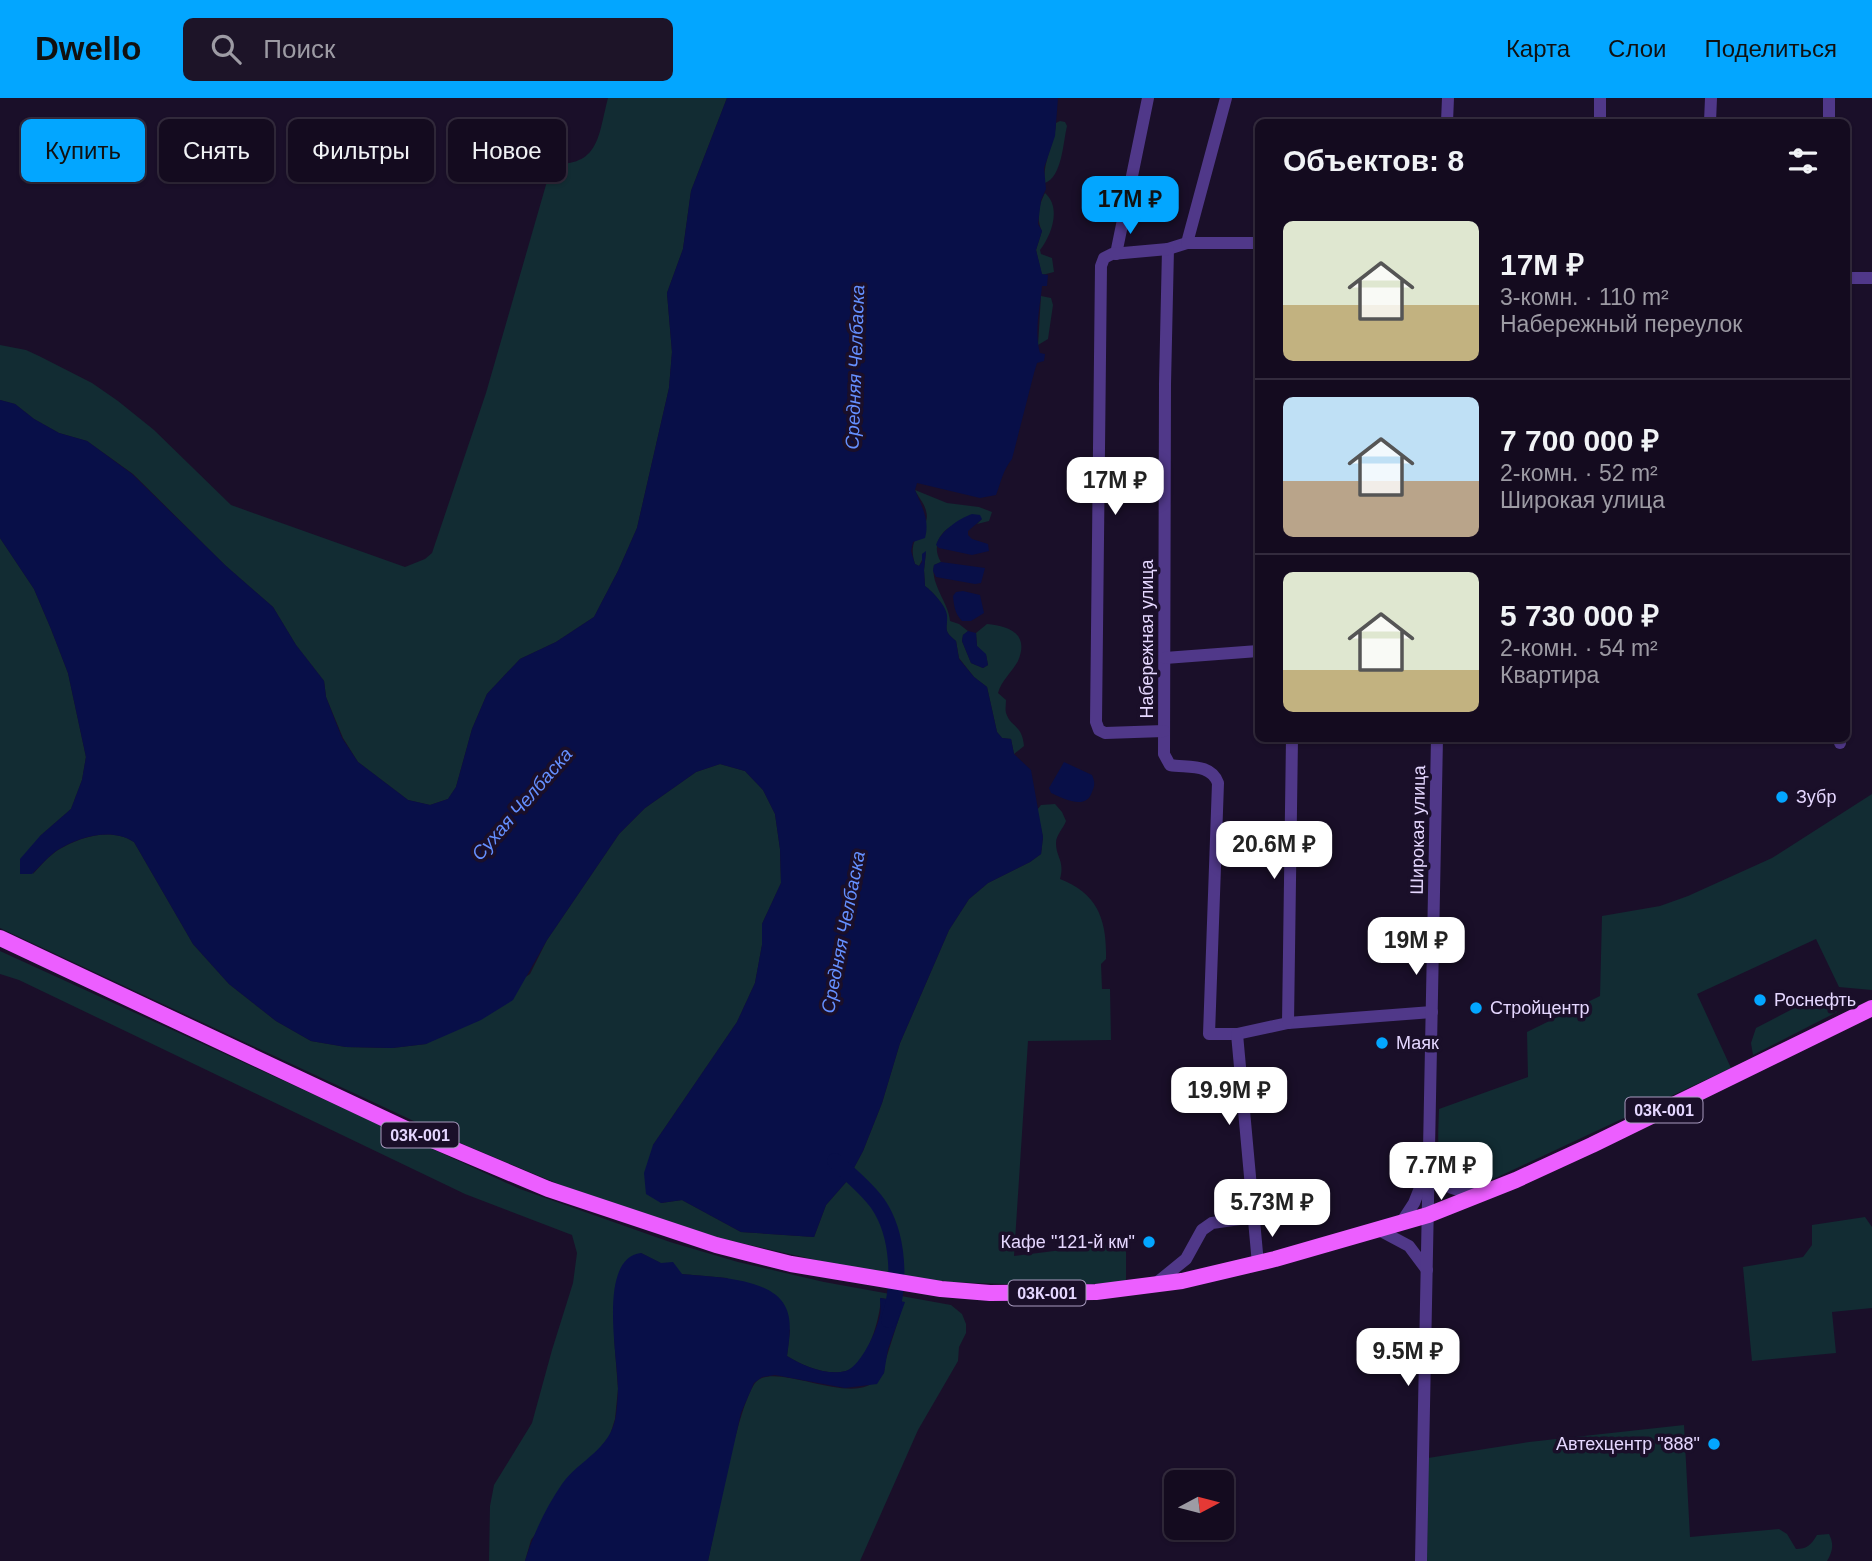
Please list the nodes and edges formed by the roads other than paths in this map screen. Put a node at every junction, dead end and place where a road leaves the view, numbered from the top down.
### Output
1 (1148, 98) edge
2 (1226, 98) edge
3 (1448, 98) edge
4 (1600, 98) edge
5 (1711, 98) edge
6 (1829, 98) edge
7 (1447, 119) edge
8 (1600, 119) edge
9 (1710, 119) edge
10 (1829, 119) edge
11 (1187, 243) junction
12 (1255, 243) edge
13 (1168, 249) junction
14 (1110, 256) junction
15 (1850, 278) edge
16 (1872, 278) edge
17 (1255, 651) edge
18 (1165, 658) junction
19 (1164, 732) junction
20 (1292, 742) edge
21 (1437, 742) edge
22 (0, 939) edge
23 (1872, 1008) edge
24 (1432, 1012) junction
25 (1288, 1023) junction
26 (1237, 1034) junction
27 (1429, 1163) junction
28 (1485, 1193) junction
29 (1428, 1215) junction
30 (1254, 1217) junction
31 (1401, 1223) junction
32 (1378, 1230) junction
33 (1258, 1264) junction
34 (1427, 1270) junction
35 (1153, 1286) junction
36 (1421, 1561) edge

1 - 14 street
2 - 11 street
3 - 7 street
4 - 8 street
5 - 9 street
6 - 10 street
11 - 12 street
11 - 13 street
13 - 14 street
13 - 18 street, Набережная улица
14 - 19 street
15 - 16 street
17 - 18 street
18 - 19 street, Набережная улица
19 - 26 street, Набережная улица
20 - 25 street
21 - 24 street, Широкая улица
22 - 35 main road, 03К-001
23 - 28 main road, 03К-001
24 - 25 street
24 - 27 street, Широкая улица
25 - 26 street
26 - 30 street
27 - 28 street
27 - 29 street, Широкая улица
27 - 31 street
28 - 29 main road, 03К-001
29 - 31 main road, 03К-001
29 - 34 street, Широкая улица
30 - 33 street
30 - 35 street
31 - 32 main road, 03К-001
32 - 33 main road, 03К-001
32 - 34 street
33 - 35 main road, 03К-001
34 - 36 street, Широкая улица

